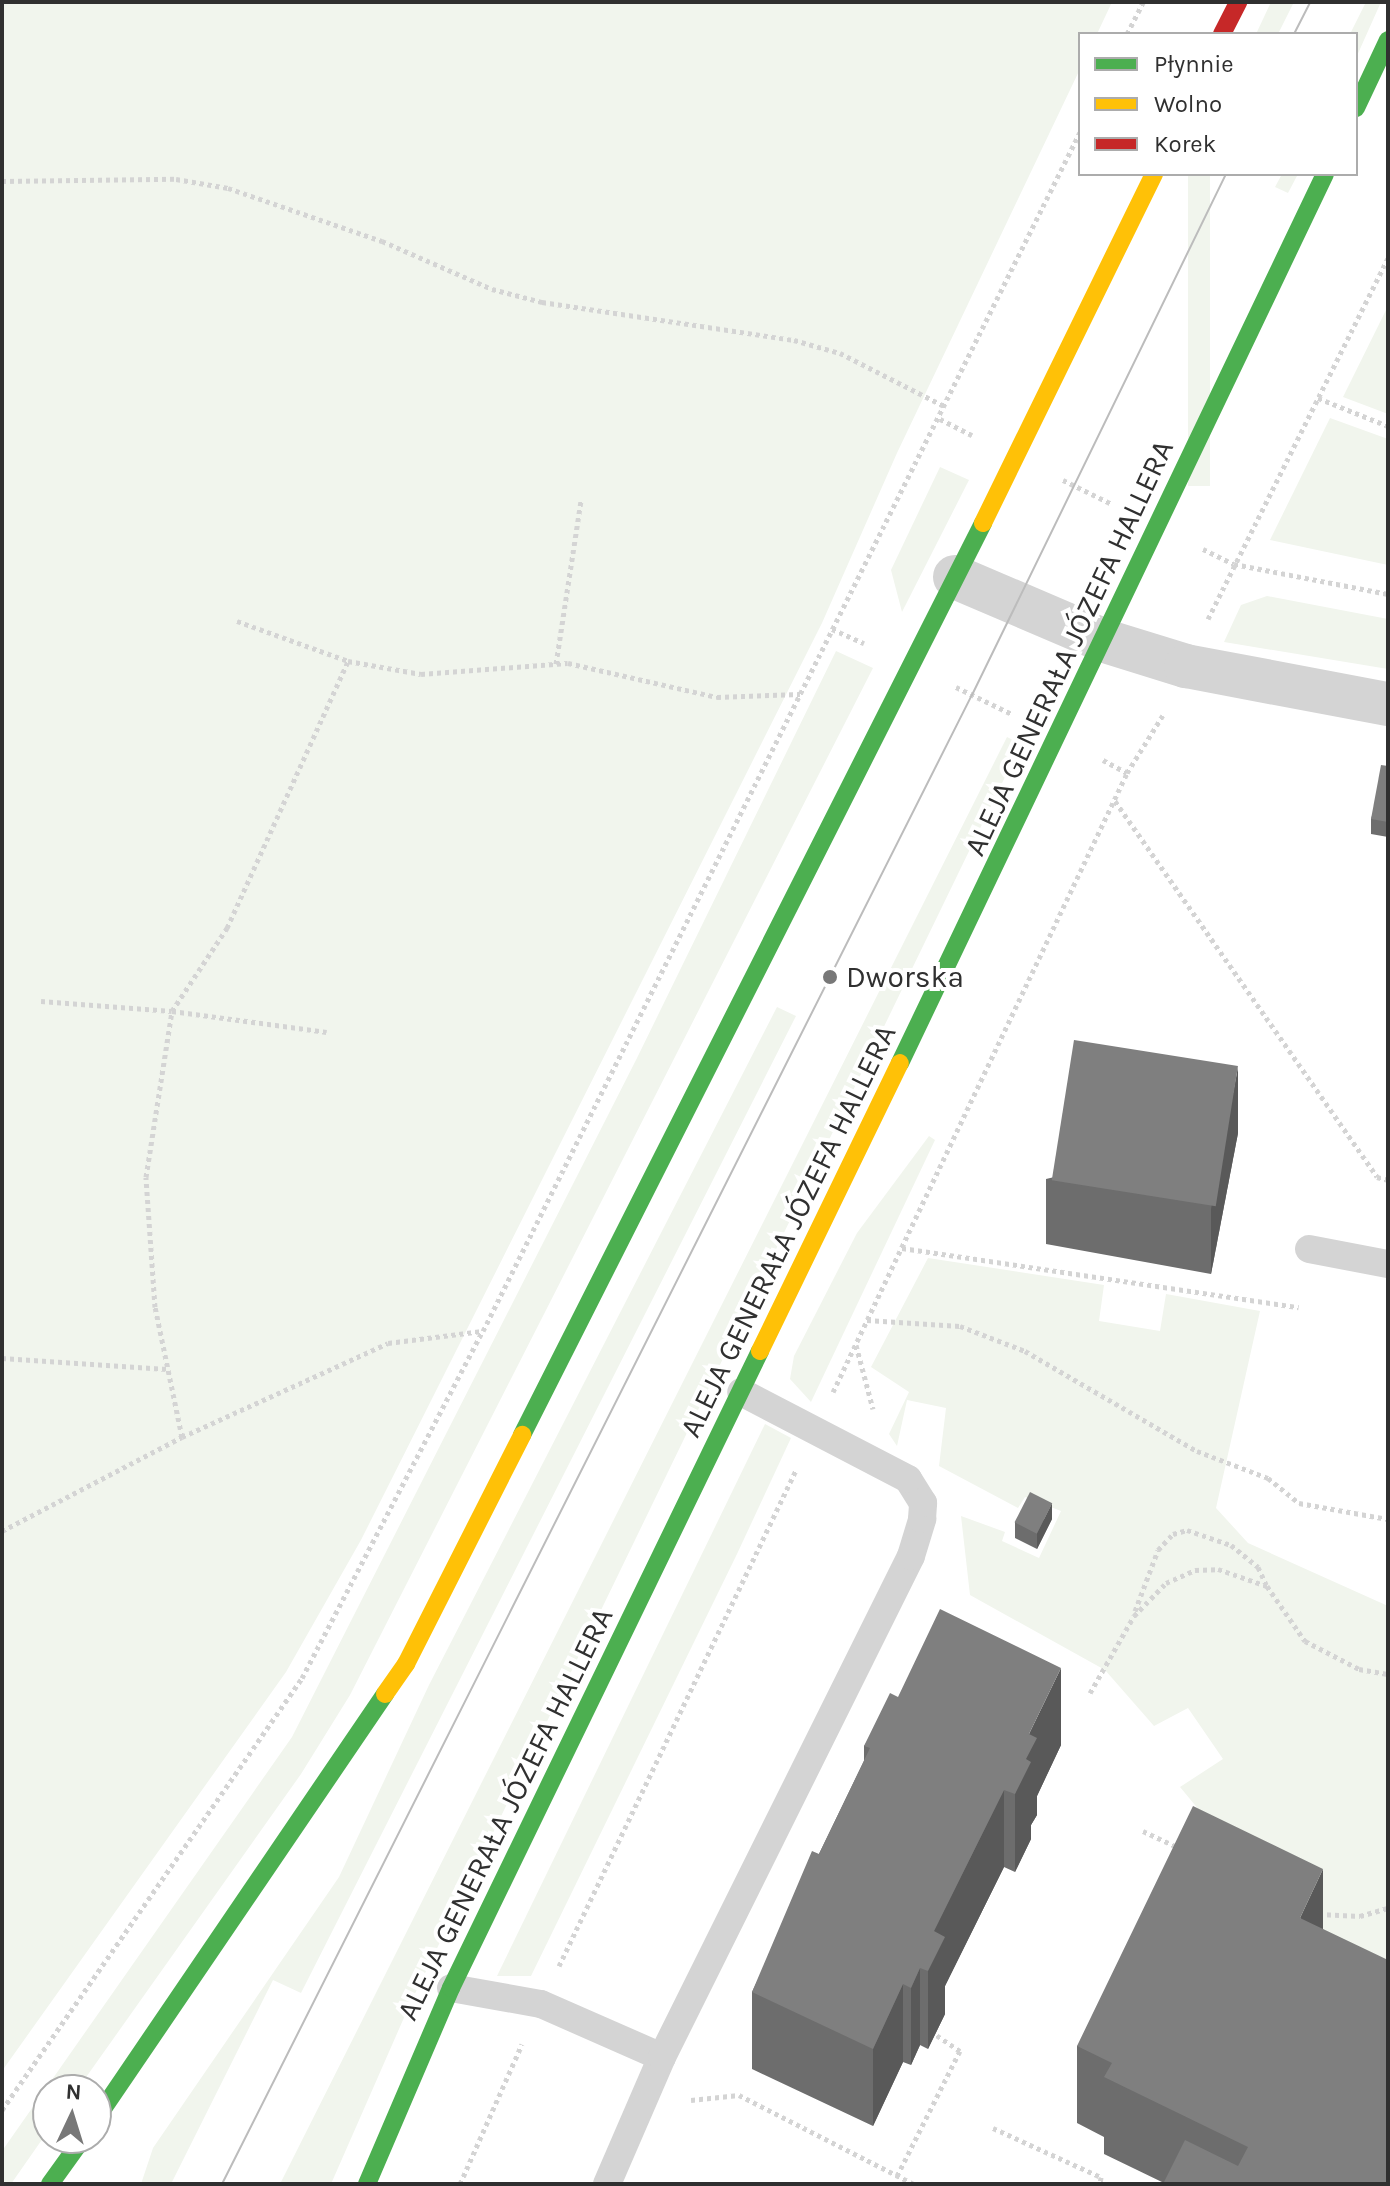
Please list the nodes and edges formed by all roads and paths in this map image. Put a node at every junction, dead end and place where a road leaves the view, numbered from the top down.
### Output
1 (1143, 2) edge
2 (1238, 2) edge
3 (1128, 32) edge
4 (1223, 32) edge
5 (1388, 40) edge
6 (1358, 104) edge
7 (1078, 136) edge
8 (1153, 176) edge
9 (1324, 176) edge
10 (2, 181) edge
11 (1388, 258) edge
12 (1318, 398) junction
13 (946, 407) junction
14 (940, 419) junction
15 (1388, 426) edge
16 (1017, 457) junction
17 (581, 501) dead end
18 (1158, 527) junction
19 (1234, 564) junction
20 (955, 577) junction
21 (1388, 594) edge
22 (237, 621) dead end
23 (832, 629) junction
24 (1105, 641) junction
25 (348, 661) junction
26 (556, 664) junction
27 (912, 664) junction
28 (800, 694) junction
29 (1169, 704) dead end
30 (1388, 704) edge
31 (1059, 737) junction
32 (1127, 773) junction
33 (1115, 801) junction
34 (41, 1001) dead end
35 (172, 1011) junction
36 (327, 1032) dead end
37 (1388, 1180) edge
38 (902, 1248) junction
39 (1309, 1249) dead end
40 (1388, 1264) edge
41 (1299, 1307) dead end
42 (867, 1320) junction
43 (483, 1331) junction
44 (2, 1358) edge
45 (167, 1369) junction
46 (741, 1392) junction
47 (815, 1430) junction
48 (182, 1437) junction
49 (1388, 1519) edge
50 (2, 1531) edge
51 (1267, 1586) junction
52 (1134, 1616) junction
53 (1388, 1674) edge
54 (1090, 1693) dead end
55 (1143, 1831) dead end
56 (1191, 1854) edge
57 (1388, 1908) edge
58 (1311, 1911) edge
59 (451, 1988) junction
60 (541, 2004) junction
61 (935, 2034) edge
62 (662, 2057) junction
63 (650, 2085) junction
64 (112, 2096) edge
65 (2, 2110) edge
66 (993, 2128) dead end
67 (72, 2154) edge
68 (897, 2176) junction
69 (50, 2184) edge
70 (367, 2184) edge
71 (460, 2184) edge
72 (607, 2184) edge
73 (914, 2184) edge
74 (1100, 2184) edge

1 - 3 path
2 - 4 street
5 - 6 street
7 - 13 path
8 - 16 street
9 - 18 street, ALEJA GENERAŁA JÓZEFA HALLERA
10 - 13 path
11 - 12 path
12 - 15 path
12 - 19 path
13 - 14 path
14 - 16 path
14 - 23 path
16 - 18 path
16 - 20 street
17 - 26 path
18 - 19 path
18 - 24 street, ALEJA GENERAŁA JÓZEFA HALLERA
19 - 21 path
20 - 24 street
20 - 27 street
22 - 25 path
23 - 27 path
23 - 28 path
24 - 30 street
24 - 31 street, ALEJA GENERAŁA JÓZEFA HALLERA
25 - 26 path
25 - 35 path
26 - 28 path
27 - 31 path
27 - 64 street
28 - 43 path
29 - 32 path
31 - 32 path
31 - 46 street, ALEJA GENERAŁA JÓZEFA HALLERA
32 - 33 path
33 - 37 path
33 - 38 path
34 - 35 path
35 - 36 path
35 - 45 path
38 - 41 path
38 - 42 path
39 - 40 lane
42 - 47 path
42 - 49 path
43 - 48 path
43 - 65 path
44 - 45 path
45 - 48 path
46 - 47 lane
46 - 59 street, ALEJA GENERAŁA JÓZEFA HALLERA
47 - 60 path
47 - 62 lane
48 - 50 path
51 - 52 path
51 - 52 path
51 - 53 path
52 - 54 path
55 - 56 path
57 - 58 path
59 - 60 lane
59 - 70 street, ALEJA GENERAŁA JÓZEFA HALLERA
60 - 62 lane
60 - 71 path
61 - 68 path
62 - 63 lane
63 - 68 path
63 - 72 lane
66 - 74 path
67 - 69 street
68 - 73 path

